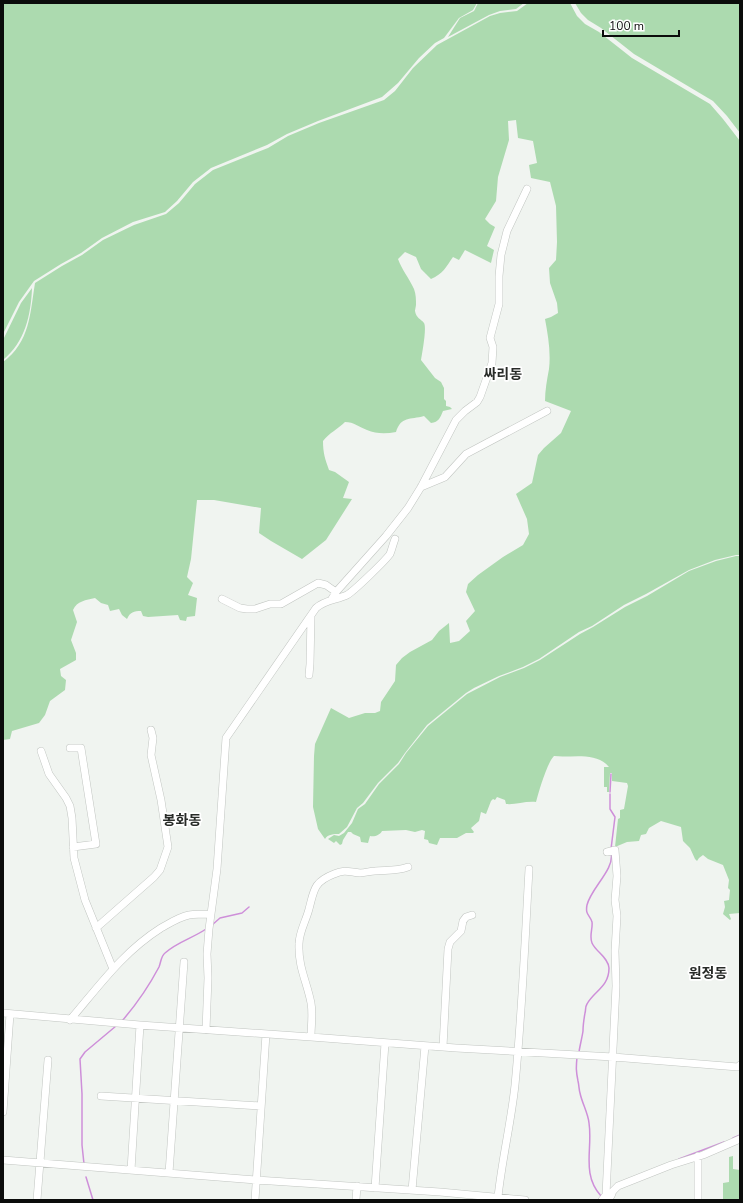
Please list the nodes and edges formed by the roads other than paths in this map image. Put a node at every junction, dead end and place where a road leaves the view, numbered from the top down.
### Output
1 (527, 189) dead end
2 (547, 411) dead end
3 (422, 487) junction
4 (395, 539) dead end
5 (336, 592) junction
6 (222, 599) dead end
7 (331, 600) junction
8 (311, 615) junction
9 (309, 675) dead end
10 (151, 730) dead end
11 (70, 748) dead end
12 (41, 751) dead end
13 (73, 847) junction
14 (607, 852) dead end
15 (408, 866) dead end
16 (529, 869) dead end
17 (472, 915) dead end
18 (210, 922) junction
19 (96, 928) junction
20 (184, 962) dead end
21 (113, 969) junction
22 (6, 1013) edge
23 (70, 1020) junction
24 (140, 1025) junction
25 (179, 1027) junction
26 (206, 1030) junction
27 (266, 1034) junction
28 (311, 1037) junction
29 (385, 1043) junction
30 (425, 1046) junction
31 (443, 1047) junction
32 (518, 1053) junction
33 (613, 1057) junction
34 (48, 1060) dead end
35 (740, 1065) edge
36 (101, 1096) dead end
37 (135, 1099) junction
38 (174, 1100) junction
39 (261, 1106) junction
40 (3, 1112) edge
41 (740, 1140) edge
42 (698, 1156) junction
43 (3, 1160) edge
44 (41, 1163) junction
45 (131, 1170) junction
46 (169, 1173) junction
47 (256, 1180) junction
48 (357, 1186) junction
49 (375, 1188) junction
50 (412, 1190) junction
51 (440, 1192) junction
52 (498, 1197) junction
53 (605, 1197) edge
54 (37, 1200) edge
55 (255, 1200) edge
56 (356, 1200) edge
57 (439, 1200) edge
58 (512, 1200) edge
59 (525, 1200) edge
60 (698, 1200) edge

1 - 3 street
2 - 3 street
3 - 5 street
4 - 7 street
5 - 6 street
5 - 7 street
7 - 8 street
8 - 9 street
8 - 18 street
10 - 19 street
11 - 13 street
12 - 13 street
13 - 19 street
14 - 33 street
15 - 28 street
16 - 32 street
17 - 31 street
18 - 21 street
18 - 26 street
19 - 21 street
20 - 25 street
21 - 23 street
22 - 23 street
22 - 40 street
23 - 24 street
24 - 25 street
24 - 37 street
25 - 26 street
25 - 38 street
26 - 27 street
27 - 28 street
27 - 39 street
28 - 29 street
29 - 30 street
29 - 49 street
30 - 31 street
30 - 50 street
31 - 32 street
32 - 33 street
32 - 52 street
33 - 35 street
33 - 53 street
34 - 44 street
36 - 37 street
37 - 38 street
37 - 45 street
38 - 39 street
38 - 46 street
39 - 47 street
41 - 42 street
42 - 53 street
42 - 60 street
43 - 44 street
44 - 45 street
44 - 54 street
45 - 46 street
46 - 47 street
47 - 48 street
47 - 55 street
48 - 49 street
48 - 56 street
49 - 50 street
50 - 51 street
51 - 52 street
51 - 57 street
52 - 58 street
58 - 59 street

